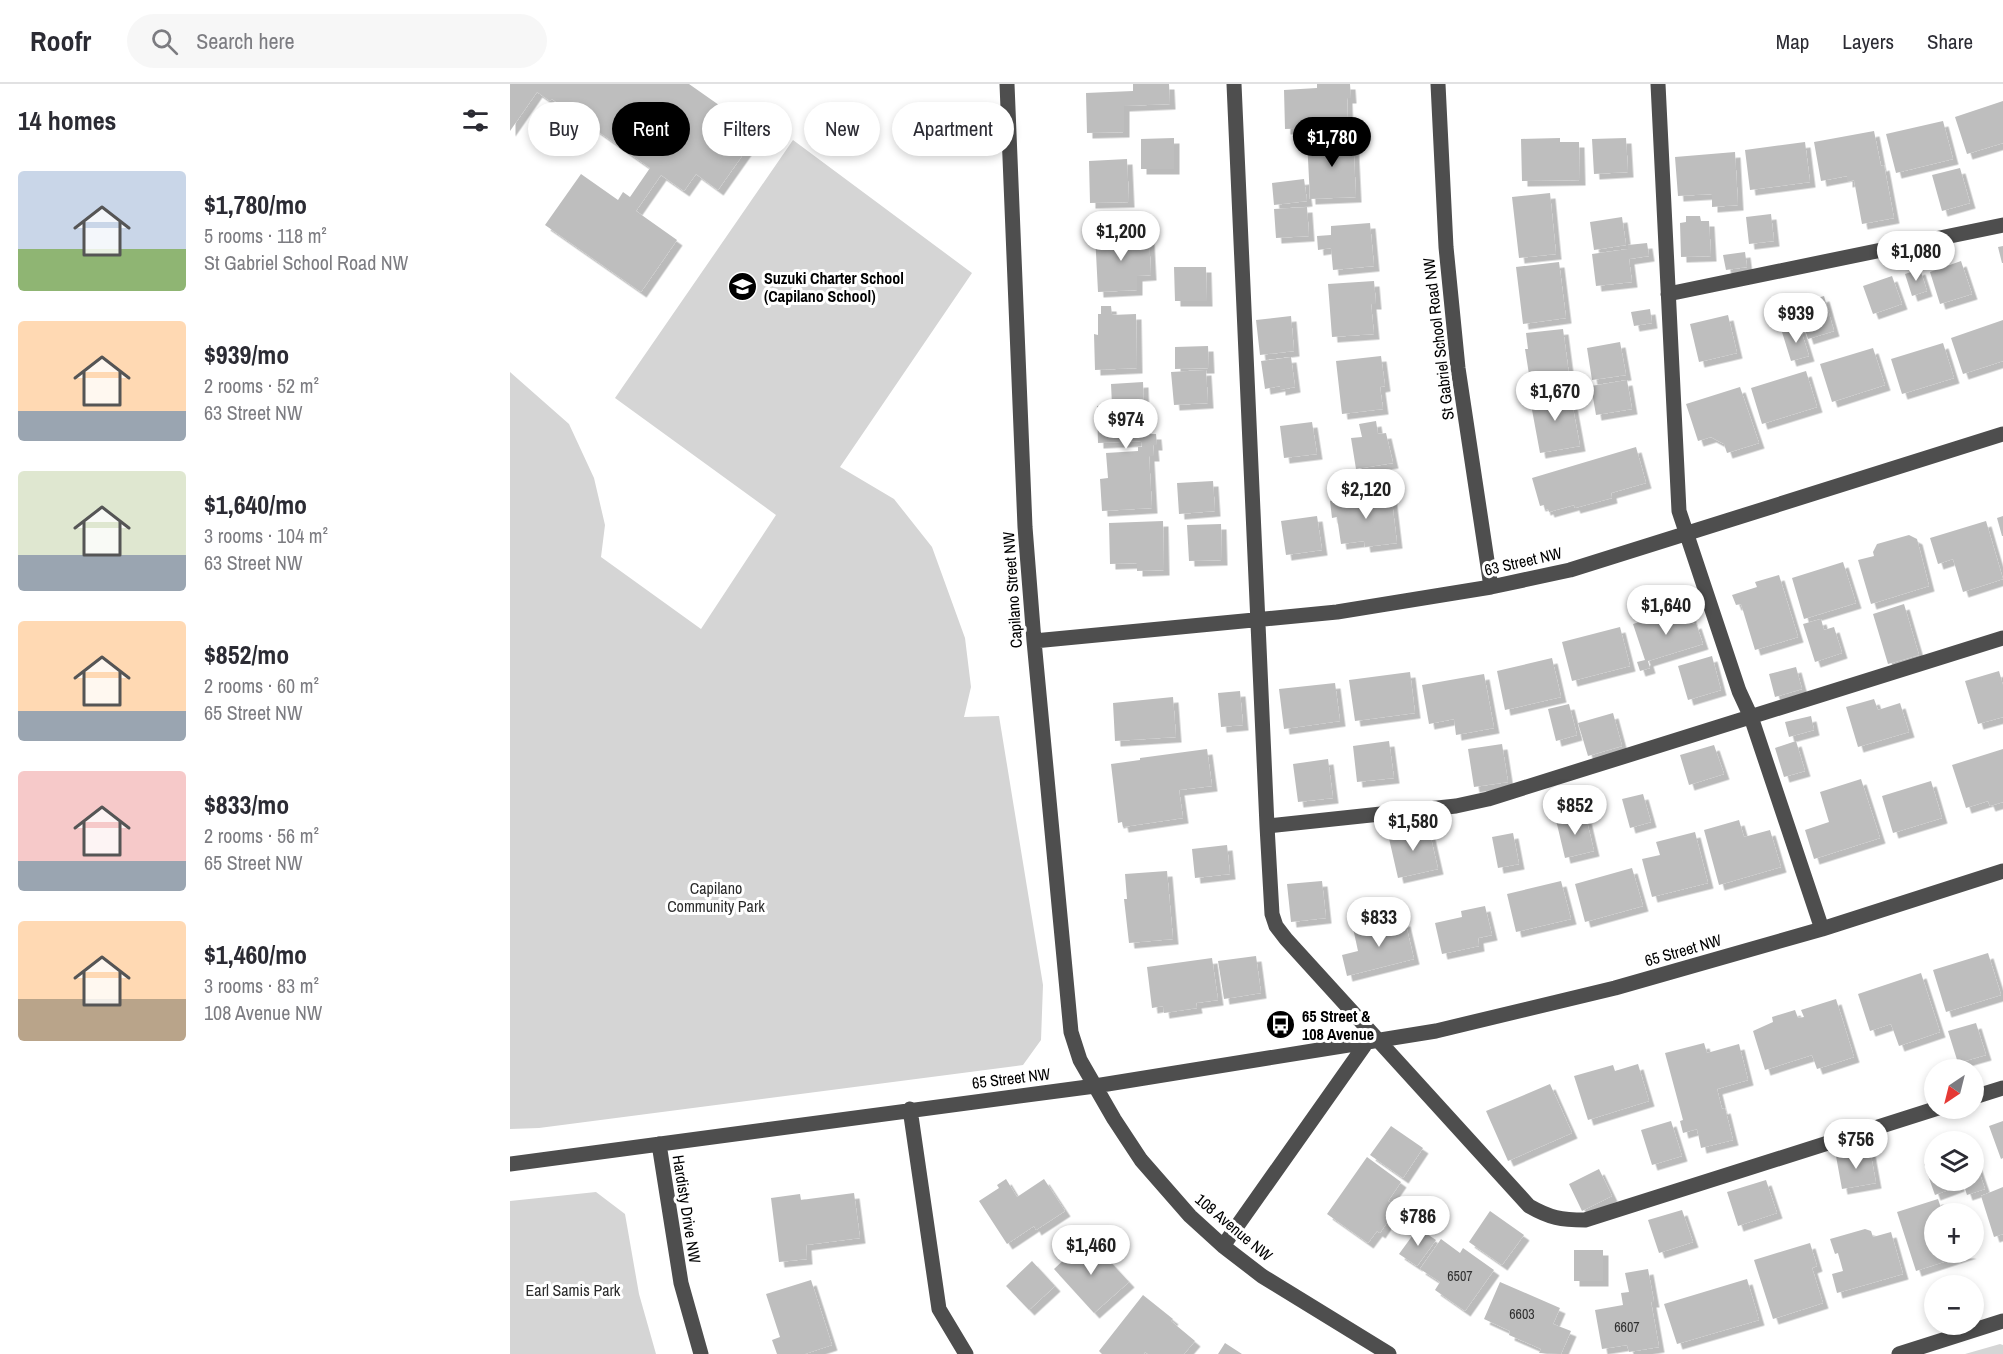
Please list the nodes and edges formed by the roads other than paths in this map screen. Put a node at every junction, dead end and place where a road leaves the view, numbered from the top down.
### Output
1 (1007, 84) edge
2 (1234, 84) edge
3 (1437, 84) edge
4 (1658, 84) edge
5 (2003, 225) edge
6 (1668, 294) junction
7 (2003, 434) edge
8 (1687, 534) junction
9 (1491, 587) junction
10 (1258, 621) junction
11 (2003, 638) edge
12 (1034, 641) junction
13 (1751, 717) junction
14 (1267, 826) junction
15 (2003, 871) edge
16 (1822, 929) junction
17 (1373, 1041) junction
18 (1095, 1086) junction
19 (2003, 1088) edge
20 (1984, 1094) edge
21 (910, 1109) junction
22 (1924, 1112) edge
23 (659, 1144) junction
24 (510, 1164) edge
25 (1223, 1246) junction
26 (2003, 1321) edge
27 (701, 1354) edge
28 (966, 1354) edge
29 (1389, 1354) edge
30 (1899, 1354) edge

1 - 12 street, Capilano Street NW
2 - 10 street
3 - 9 street, St Gabriel School Road NW
4 - 6 street
5 - 6 street
6 - 8 street
7 - 8 street, 63 Street NW
8 - 9 street, 63 Street NW
8 - 13 street
9 - 10 street, 63 Street NW
10 - 12 street, 63 Street NW
10 - 14 street
11 - 13 street
12 - 18 street, Capilano Street NW
13 - 14 street
13 - 16 street
14 - 17 street
15 - 16 street, 65 Street NW
16 - 17 street, 65 Street NW
17 - 18 street, 65 Street NW
17 - 22 street
17 - 25 street
18 - 21 street, 65 Street NW
18 - 25 street, 108 Avenue NW
19 - 20 street
21 - 23 street, 65 Street NW
21 - 28 street
23 - 24 street, Hardisty Drive NW
23 - 27 street, Hardisty Drive NW
25 - 29 street, 108 Avenue NW
26 - 30 street

